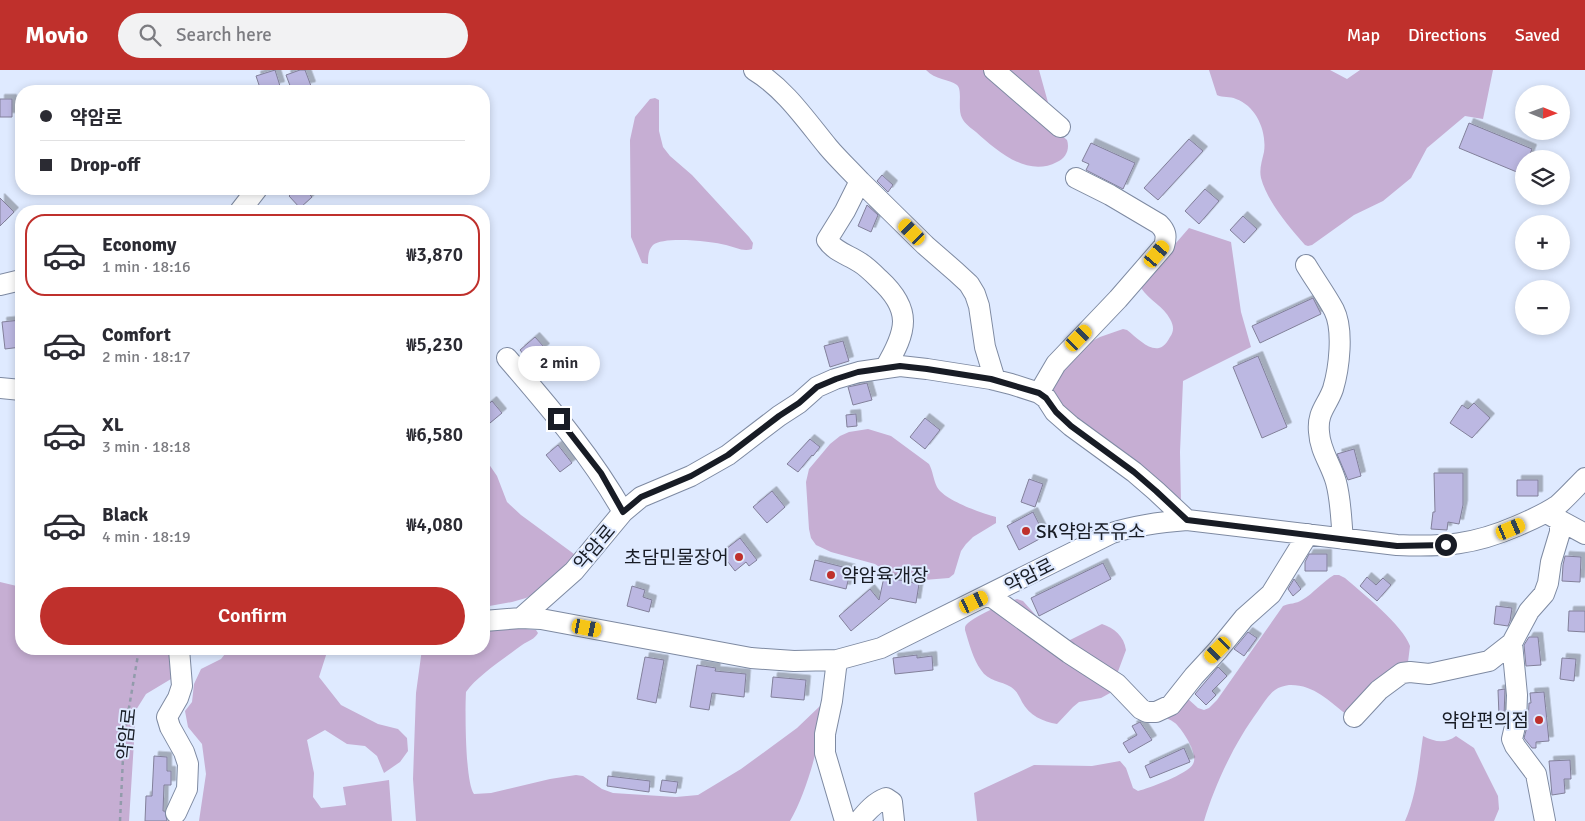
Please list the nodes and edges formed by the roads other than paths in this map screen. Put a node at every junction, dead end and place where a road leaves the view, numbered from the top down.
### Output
1 (754, 70) edge
2 (994, 70) edge
3 (1060, 127) dead end
4 (1076, 178) dead end
5 (860, 181) junction
6 (252, 195) edge
7 (245, 205) edge
8 (1306, 265) dead end
9 (15, 281) edge
10 (0, 285) edge
11 (507, 358) dead end
12 (885, 368) junction
13 (995, 380) junction
14 (0, 388) edge
15 (15, 389) edge
16 (1039, 393) junction
17 (1585, 478) edge
18 (623, 512) junction
19 (1553, 517) junction
20 (1187, 520) junction
21 (1308, 534) junction
22 (1585, 534) edge
23 (1343, 538) junction
24 (989, 595) junction
25 (521, 618) junction
26 (490, 621) edge
27 (1512, 643) junction
28 (179, 655) edge
29 (837, 660) junction
30 (1354, 717) dead end
31 (176, 814) dead end
32 (845, 821) edge
33 (860, 821) edge
34 (894, 821) edge
35 (1545, 821) edge

1 - 5 street
2 - 3 street
4 - 16 street
5 - 12 street
5 - 13 street
6 - 7 street
8 - 23 street
9 - 10 street
11 - 18 street
12 - 13 street, 약암로
12 - 18 street, 약암로
13 - 16 street, 약암로
14 - 15 street
16 - 20 street
17 - 19 street, 약암로
18 - 25 street, 약암로
19 - 22 street
19 - 23 street, 약암로
19 - 27 street
20 - 21 street, 약암로
20 - 24 street, 약암로
21 - 23 street, 약암로
21 - 24 street
24 - 29 street, 약암로
25 - 26 street, 약암로
25 - 29 street, 약암로
27 - 30 street
27 - 35 street
28 - 31 street, 약암로
29 - 32 street
33 - 34 street

